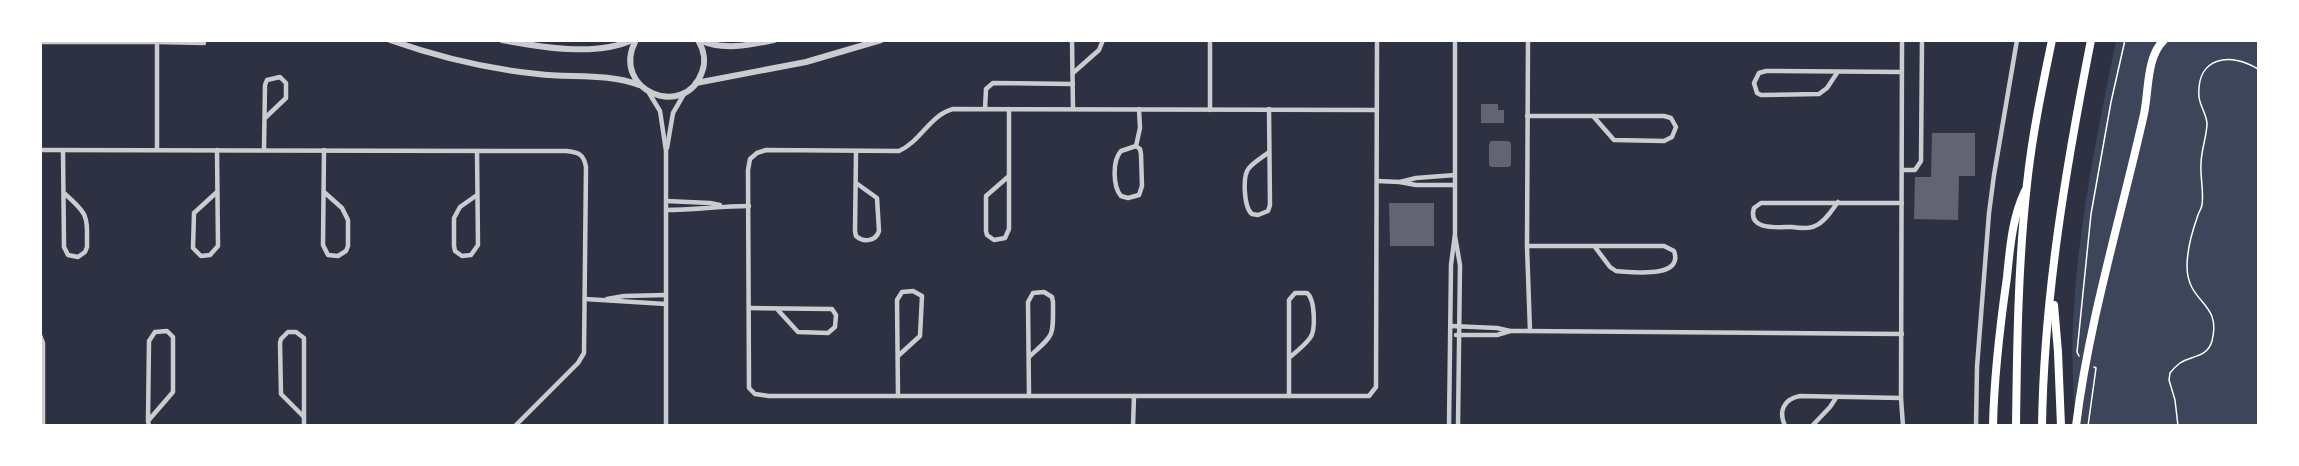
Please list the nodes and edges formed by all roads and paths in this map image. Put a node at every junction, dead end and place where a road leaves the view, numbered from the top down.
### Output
1 (390, 40) edge
2 (502, 40) edge
3 (634, 40) edge
4 (699, 40) edge
5 (774, 40) edge
6 (881, 40) edge
7 (1072, 40) edge
8 (1103, 40) edge
9 (1210, 40) edge
10 (1377, 40) edge
11 (1455, 40) edge
12 (1528, 40) edge
13 (1902, 40) edge
14 (1922, 40) edge
15 (2017, 40) edge
16 (2052, 40) edge
17 (2091, 40) edge
18 (2125, 40) edge
19 (2164, 40) edge
20 (108, 41) edge
21 (40, 42) edge
22 (157, 42) junction
23 (204, 43) dead end
24 (2259, 69) edge
25 (1902, 72) junction
26 (1073, 73) junction
27 (1837, 73) junction
28 (696, 83) junction
29 (639, 84) junction
30 (1073, 84) junction
31 (649, 92) junction
32 (685, 92) junction
33 (985, 109) junction
34 (1009, 109) junction
35 (1073, 109) junction
36 (1140, 109) junction
37 (1269, 109) junction
38 (1210, 110) junction
39 (1377, 110) junction
40 (1527, 116) junction
41 (1593, 116) junction
42 (265, 118) junction
43 (1136, 146) junction
44 (40, 150) edge
45 (157, 150) junction
46 (217, 150) junction
47 (264, 150) junction
48 (324, 150) junction
49 (63, 151) junction
50 (477, 151) junction
51 (666, 151) junction
52 (856, 152) junction
53 (1269, 152) junction
54 (1902, 170) junction
55 (1455, 175) junction
56 (1009, 176) junction
57 (1377, 181) junction
58 (1400, 182) junction
59 (856, 183) junction
60 (1455, 185) junction
61 (2027, 187) junction
62 (217, 192) junction
63 (324, 192) junction
64 (64, 194) junction
65 (477, 195) junction
66 (666, 201) junction
67 (1838, 202) junction
68 (1902, 203) junction
69 (722, 206) junction
70 (749, 206) junction
71 (666, 210) junction
72 (1455, 234) junction
73 (1527, 246) junction
74 (1595, 247) junction
75 (2259, 251) edge
76 (2259, 256) edge
77 (2052, 292) junction
78 (666, 295) junction
79 (585, 299) junction
80 (606, 299) junction
81 (666, 304) junction
82 (749, 308) junction
83 (777, 309) junction
84 (1450, 326) junction
85 (1459, 326) junction
86 (1510, 331) junction
87 (1530, 331) junction
88 (1902, 334) junction
89 (40, 335) edge
90 (1451, 335) junction
91 (1459, 335) junction
92 (898, 356) junction
93 (1029, 357) junction
94 (1289, 358) junction
95 (2086, 363) junction
96 (898, 396) junction
97 (1029, 396) junction
98 (1134, 396) junction
99 (1289, 396) junction
100 (1836, 398) junction
101 (1902, 398) junction
102 (304, 417) junction
103 (42, 421) edge
104 (148, 423) edge
105 (1134, 424) edge
106 (304, 426) edge
107 (515, 426) edge
108 (666, 426) edge
109 (1449, 426) edge
110 (1458, 426) edge
111 (1785, 426) edge
112 (1812, 426) edge
113 (1902, 426) edge
114 (1976, 426) edge
115 (1993, 426) edge
116 (2016, 426) edge
117 (2042, 426) edge
118 (2061, 426) edge
119 (2076, 426) edge
120 (2088, 426) edge
121 (2178, 426) edge

1 - 29 street
2 - 3 street
3 - 29 street
4 - 5 street
4 - 28 street
6 - 28 street
7 - 26 street
8 - 26 street
9 - 38 street
10 - 39 street
11 - 55 street
12 - 40 street
13 - 25 street
14 - 54 street
15 - 114 street
16 - 61 highway
17 - 77 highway
18 - 95 path
19 - 95 highway
20 - 21 street
20 - 22 street
22 - 23 street
22 - 45 street
24 - 121 path
25 - 27 street
25 - 54 street
26 - 30 street
27 - 27 street
28 - 32 street
29 - 31 street
30 - 33 street
30 - 35 street
31 - 32 street
31 - 51 street
32 - 51 street
33 - 34 street
33 - 52 street
34 - 35 street
34 - 56 street
35 - 36 street
36 - 38 street
36 - 43 street
37 - 38 street
37 - 39 street
37 - 53 street
39 - 57 street
40 - 41 street
40 - 73 street
41 - 41 street
42 - 42 street
42 - 47 street
43 - 43 street
44 - 49 street
45 - 46 street
45 - 49 street
46 - 47 street
46 - 62 street
47 - 48 street
48 - 50 street
48 - 63 street
49 - 64 street
50 - 65 street
50 - 79 street
51 - 66 street
52 - 59 street
52 - 70 street
53 - 53 street
54 - 68 street
55 - 58 street
55 - 60 street
56 - 56 street
57 - 58 street
57 - 99 street
58 - 60 street
59 - 59 street
60 - 72 street
61 - 115 highway
61 - 116 highway
62 - 62 street
63 - 63 street
64 - 64 street
65 - 65 street
66 - 69 street
66 - 71 street
67 - 67 street
67 - 68 street
68 - 88 street
69 - 70 street
69 - 71 street
70 - 82 street
71 - 78 street
72 - 84 street
72 - 85 street
73 - 74 street
73 - 87 street
74 - 74 street
75 - 76 path
77 - 117 highway
77 - 118 highway
78 - 80 street
78 - 81 street
79 - 80 street
79 - 107 street
80 - 81 street
81 - 108 street
82 - 83 street
82 - 96 street
83 - 83 street
84 - 85 street
84 - 90 street
85 - 86 street
85 - 91 street
86 - 87 street
86 - 91 street
87 - 88 street
88 - 101 street
89 - 103 street
90 - 91 street
90 - 109 street
91 - 110 street
92 - 92 street
92 - 96 street
93 - 93 street
93 - 97 street
94 - 94 street
94 - 99 street
95 - 119 highway
95 - 120 path
96 - 97 street
97 - 98 street
98 - 99 street
98 - 105 street
100 - 101 street
100 - 111 street
100 - 112 street
101 - 113 street
102 - 102 street
102 - 106 street
104 - 104 street

